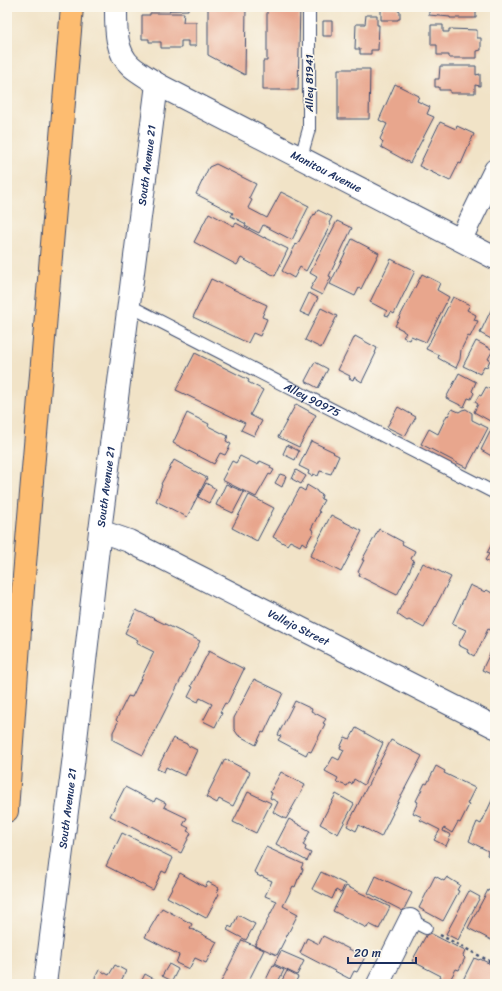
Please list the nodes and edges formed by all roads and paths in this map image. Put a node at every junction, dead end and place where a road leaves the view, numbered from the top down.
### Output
1 (72, 7) edge
2 (116, 7) edge
3 (309, 7) edge
4 (157, 84) junction
5 (301, 157) junction
6 (495, 170) edge
7 (460, 239) junction
8 (495, 258) edge
9 (130, 306) junction
10 (495, 493) edge
11 (100, 530) junction
12 (495, 727) edge
13 (7, 811) edge
14 (418, 924) joint
15 (495, 964) edge
16 (45, 984) edge
17 (378, 984) edge

1 - 13 highway
2 - 4 street
3 - 5 lane, Alley 81941
4 - 5 street, Manitou Avenue
4 - 9 street, South Avenue 21
5 - 7 street, Manitou Avenue
6 - 7 street
7 - 8 street, Manitou Avenue
9 - 10 lane, Alley 90975
9 - 11 street, South Avenue 21
11 - 12 street, Vallejo Street
11 - 16 street, South Avenue 21
14 - 15 path
14 - 17 street

